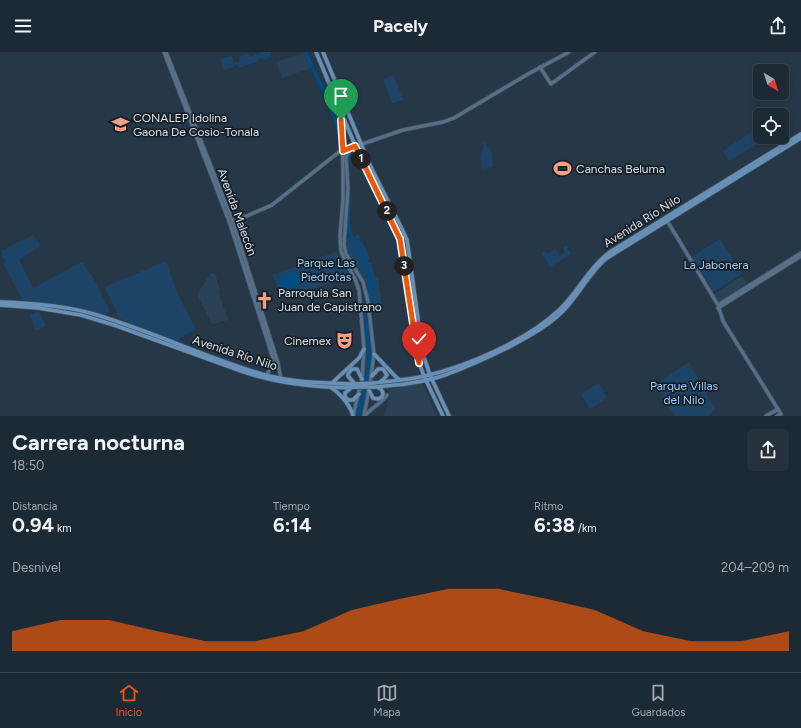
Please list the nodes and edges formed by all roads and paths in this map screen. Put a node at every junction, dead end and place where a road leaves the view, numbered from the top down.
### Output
1 (165, 52) edge
2 (316, 52) edge
3 (323, 52) edge
4 (569, 52) edge
5 (595, 52) edge
6 (540, 67) junction
7 (338, 104) junction
8 (801, 134) edge
9 (801, 138) edge
10 (361, 144) junction
11 (353, 148) junction
12 (343, 150) junction
13 (666, 219) junction
14 (232, 223) junction
15 (801, 253) edge
16 (801, 256) edge
17 (790, 262) junction
18 (0, 302) edge
19 (368, 302) junction
20 (361, 304) junction
21 (0, 305) edge
22 (718, 306) junction
23 (60, 309) junction
24 (369, 310) junction
25 (361, 312) junction
26 (364, 349) junction
27 (374, 354) junction
28 (240, 369) junction
29 (421, 369) junction
30 (267, 375) junction
31 (372, 376) junction
32 (430, 376) junction
33 (415, 378) junction
34 (424, 378) junction
35 (281, 379) junction
36 (362, 379) junction
37 (401, 382) junction
38 (330, 385) junction
39 (355, 385) junction
40 (375, 385) junction
41 (369, 390) junction
42 (359, 394) junction
43 (387, 395) dead end
44 (778, 409) junction
45 (353, 416) edge
46 (364, 416) edge
47 (444, 416) edge
48 (449, 416) edge
49 (766, 416) edge
50 (777, 416) edge

1 - 14 street, Avenida Malecón
2 - 7 main road
3 - 10 main road
4 - 6 street
5 - 6 street
6 - 10 street
7 - 11 main road
7 - 12 street
8 - 13 main road, Avenida Río Nilo
9 - 13 main road, Avenida Río Nilo
10 - 11 street
10 - 32 main road
11 - 12 street
11 - 19 street
11 - 29 main road
12 - 14 street
12 - 20 street
13 - 22 street
13 - 32 main road, Avenida Río Nilo
14 - 30 street, Avenida Malecón
14 - 35 street, Avenida Malecón
15 - 17 street
16 - 17 street
17 - 22 street
18 - 23 main road, Avenida Río Nilo
19 - 20 street
19 - 24 street
20 - 25 street
21 - 23 main road, Avenida Río Nilo
22 - 44 street
23 - 28 main road, Avenida Río Nilo
24 - 25 street
24 - 27 street
25 - 26 street
26 - 36 street
26 - 38 main road
27 - 31 street
27 - 37 main road
28 - 30 main road, Avenida Río Nilo
28 - 35 main road, Avenida Río Nilo
29 - 33 main road
29 - 34 main road
30 - 35 main road, Avenida Río Nilo
31 - 40 main road
31 - 41 street
32 - 34 main road, Avenida Río Nilo
32 - 48 main road
33 - 34 main road, Avenida Río Nilo
33 - 37 main road, Avenida Río Nilo
34 - 37 main road, Avenida Río Nilo
34 - 47 main road
35 - 38 main road, Avenida Río Nilo
36 - 39 main road
36 - 42 street
37 - 40 main road, Avenida Río Nilo
38 - 39 main road, Avenida Río Nilo
38 - 45 main road
39 - 40 main road, Avenida Río Nilo, bridge
39 - 42 main road
40 - 41 main road
41 - 46 street
42 - 45 street
43 - 46 street
44 - 49 street
44 - 50 street

